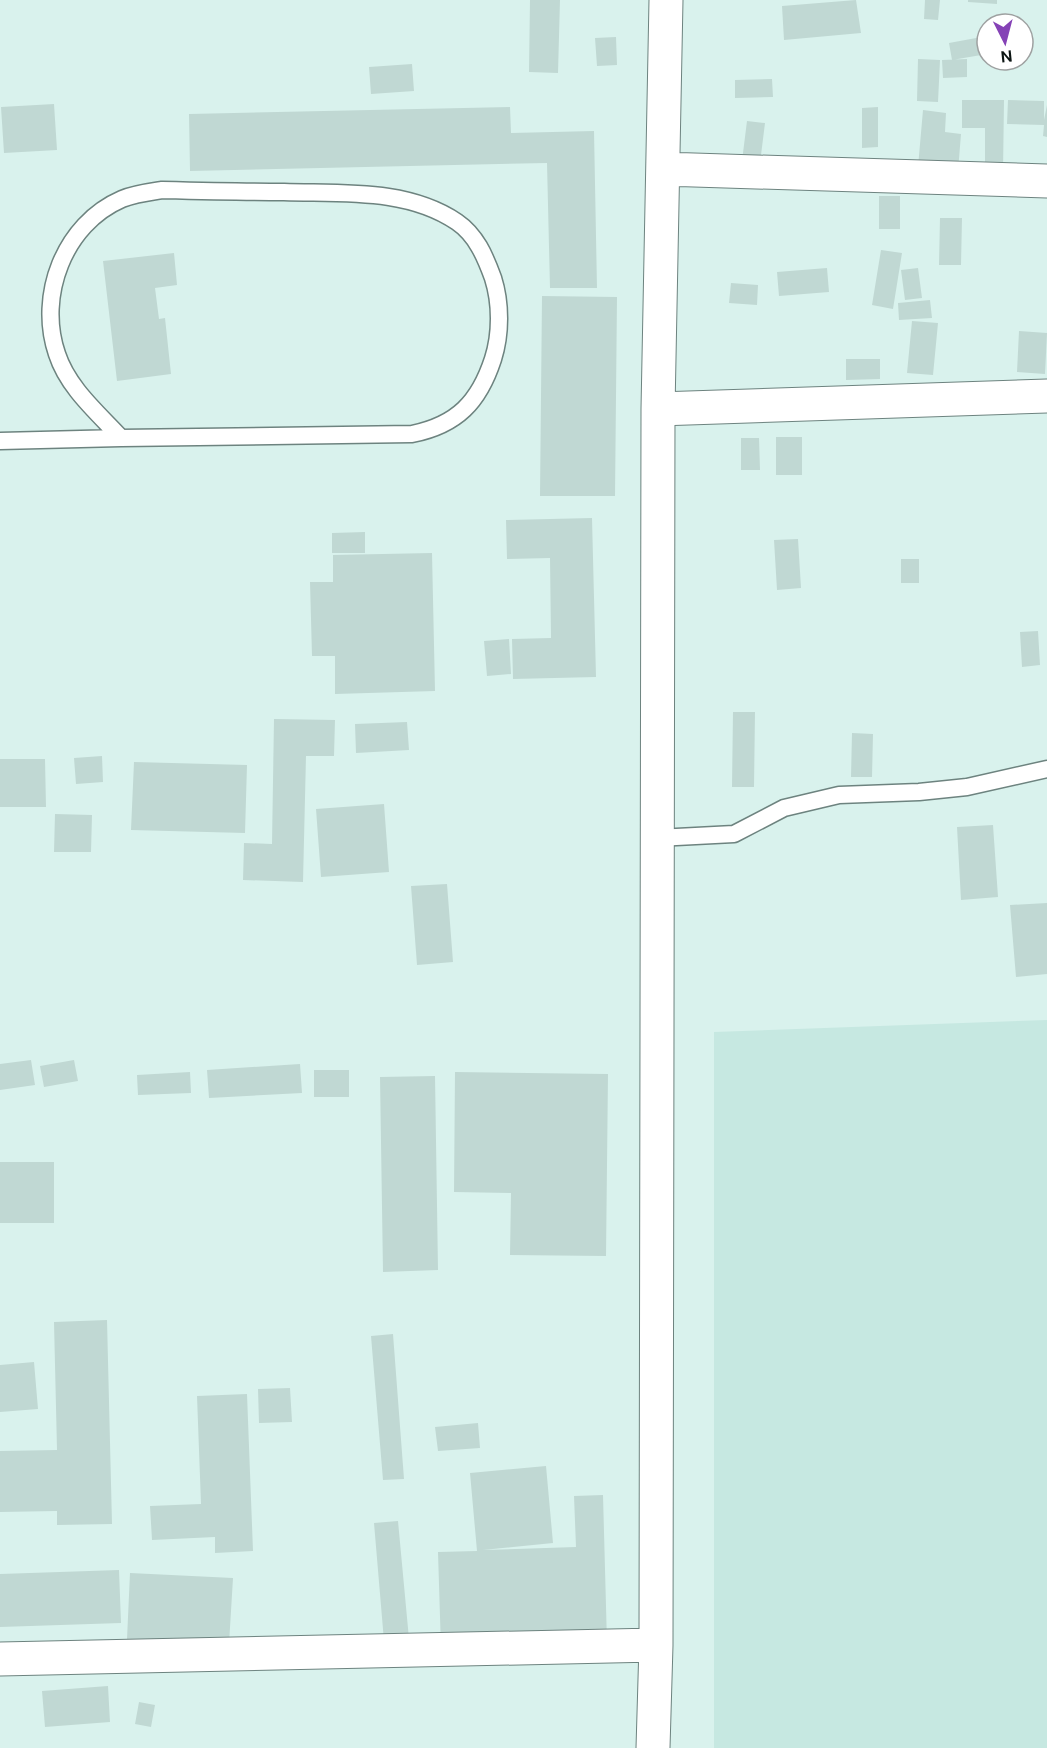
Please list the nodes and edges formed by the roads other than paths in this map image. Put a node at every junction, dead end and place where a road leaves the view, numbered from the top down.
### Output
1 (666, 0) edge
2 (663, 169) junction
3 (1047, 181) edge
4 (1047, 396) edge
5 (658, 409) junction
6 (121, 438) junction
7 (0, 441) edge
8 (1047, 769) edge
9 (657, 838) junction
10 (656, 1645) junction
11 (0, 1659) edge
12 (653, 1748) edge

1 - 2 street
2 - 3 street
2 - 5 street
4 - 5 street
5 - 9 street
6 - 6 lane
6 - 7 lane
8 - 9 lane
9 - 10 street
10 - 11 street
10 - 12 street

